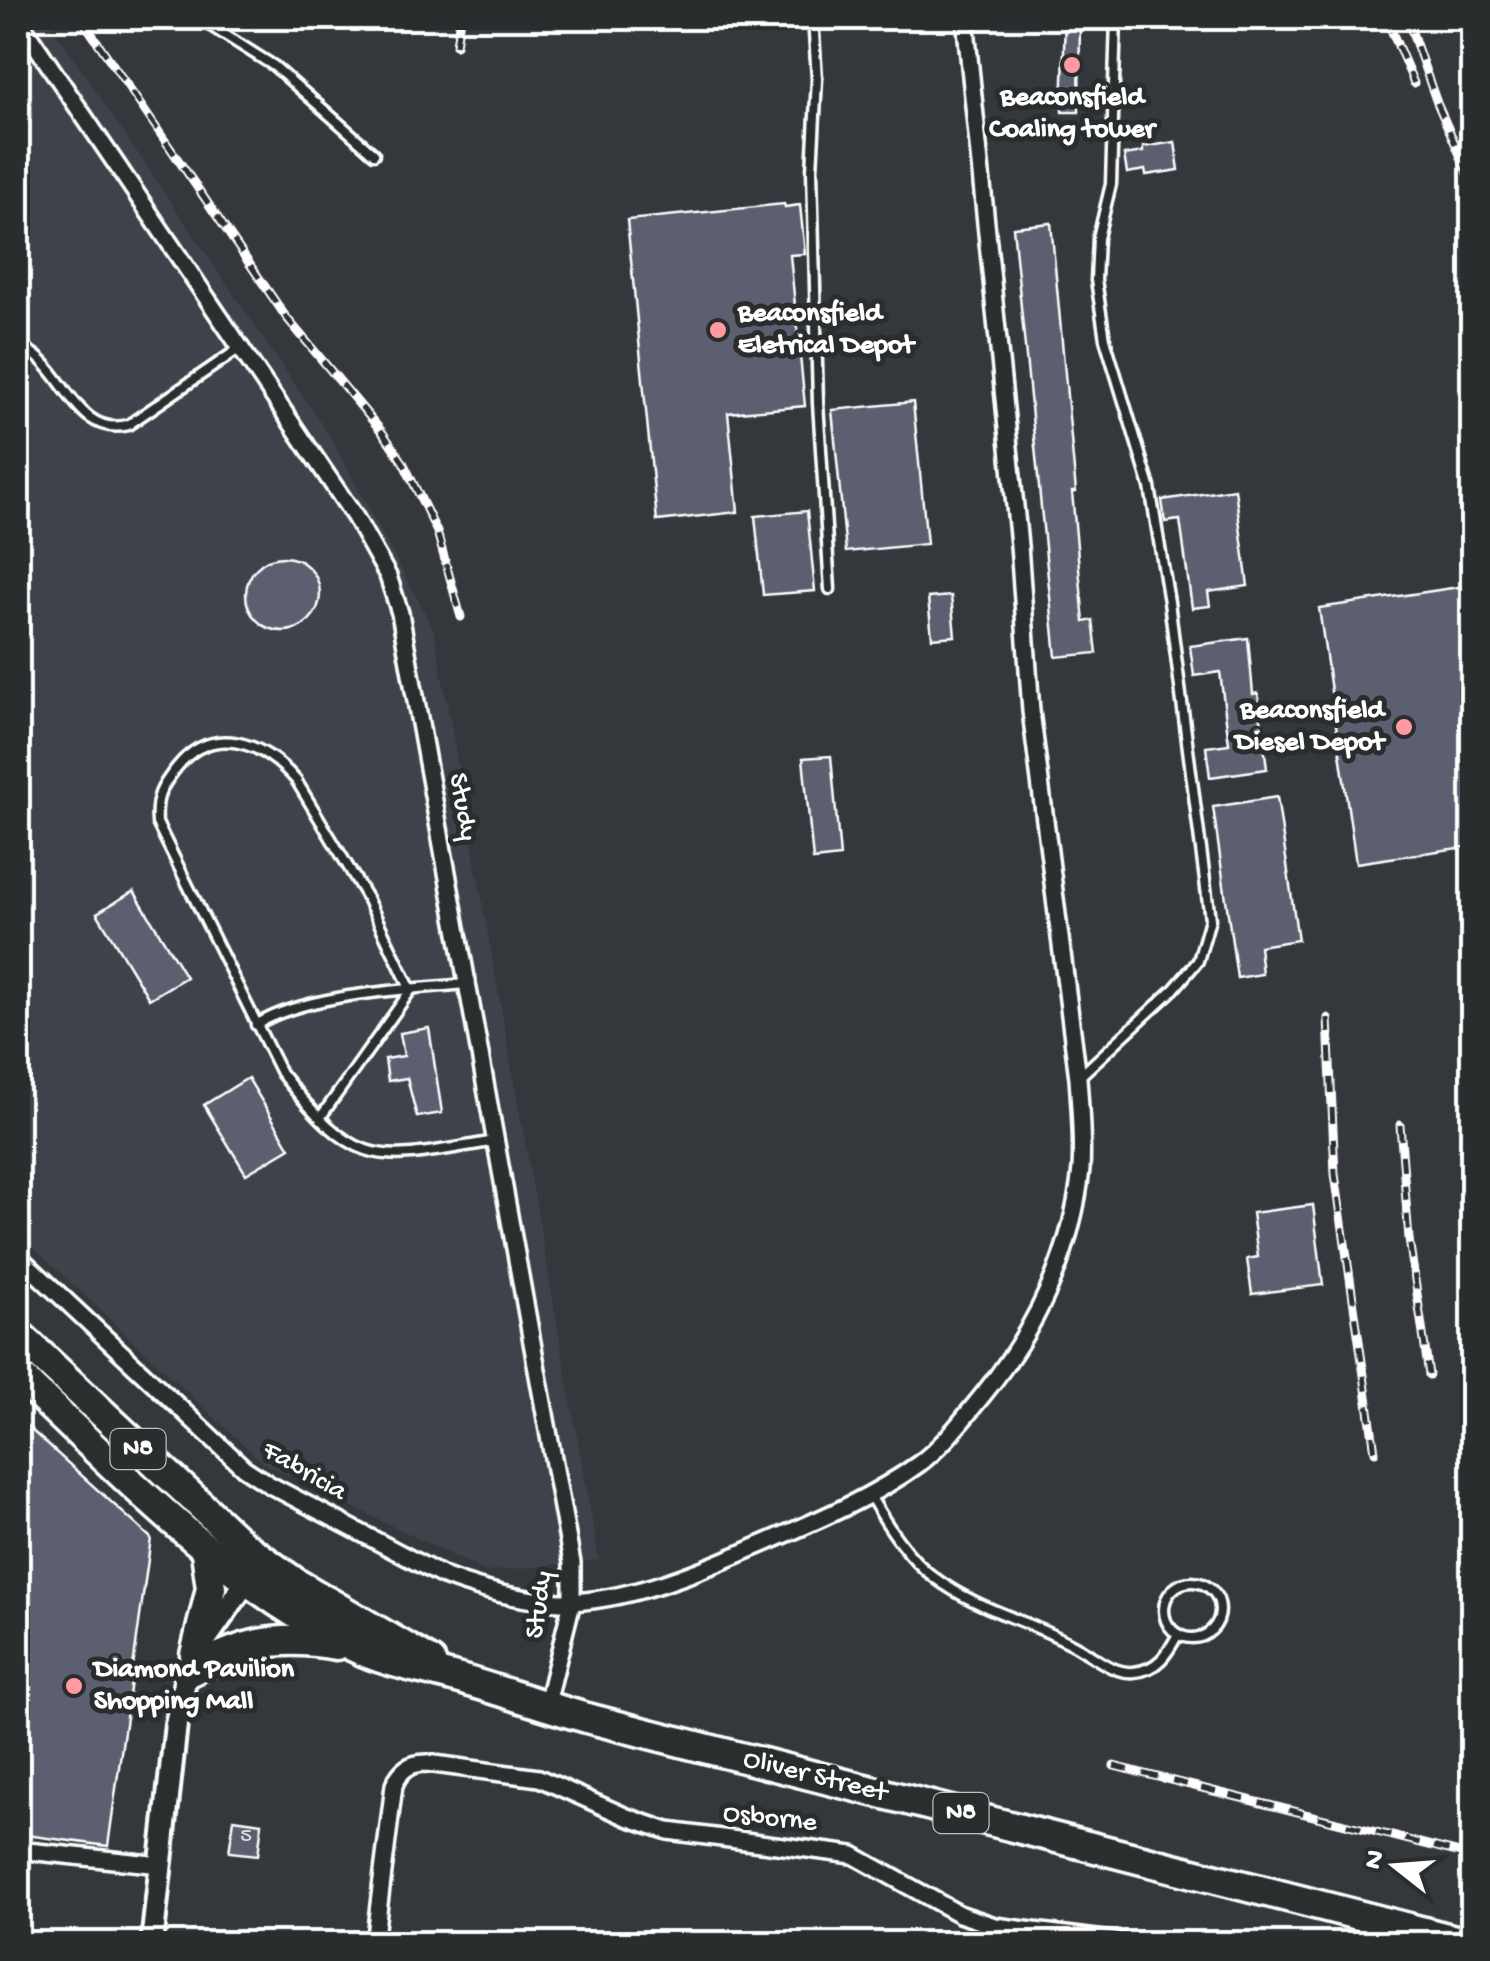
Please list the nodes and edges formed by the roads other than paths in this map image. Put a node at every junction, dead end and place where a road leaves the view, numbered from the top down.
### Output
1 (18, 18) edge
2 (198, 18) edge
3 (813, 18) edge
4 (964, 18) edge
5 (1116, 18) edge
6 (374, 154) dead end
7 (18, 346) edge
8 (240, 348) junction
9 (830, 589) dead end
10 (468, 983) junction
11 (411, 990) junction
12 (256, 1025) junction
13 (1078, 1078) junction
14 (320, 1118) junction
15 (496, 1141) junction
16 (18, 1256) edge
17 (18, 1334) edge
18 (18, 1375) edge
19 (869, 1494) junction
20 (206, 1552) junction
21 (254, 1571) junction
22 (572, 1602) junction
23 (1178, 1634) junction
24 (357, 1648) junction
25 (192, 1664) junction
26 (453, 1677) junction
27 (546, 1706) junction
28 (18, 1850) edge
29 (161, 1865) junction
30 (152, 1944) edge
31 (374, 1944) edge
32 (1137, 1944) edge
33 (1470, 1944) edge

1 - 8 street, Study
2 - 6 lane
3 - 9 lane
4 - 13 street, Fabricia
5 - 13 lane
7 - 8 lane
8 - 10 street, Study
10 - 11 lane
10 - 15 street, Study
11 - 12 lane
11 - 12 lane
11 - 14 lane
12 - 14 lane
13 - 19 street, Fabricia
14 - 15 lane
15 - 22 street, Study
16 - 22 street, Fabricia
17 - 21 highway, Oliver Street / N8
18 - 20 highway, Oliver Street / N8
19 - 22 street, Fabricia
19 - 23 lane
20 - 21 highway, Oliver Street / N8
20 - 25 highway
21 - 24 highway, Oliver Street / N8
21 - 25 street
21 - 26 highway, Oliver Street / N8
22 - 27 street, Study
23 - 23 lane
24 - 25 highway
24 - 26 highway, Oliver Street / N8
25 - 29 street
26 - 27 highway, Oliver Street / N8
27 - 33 highway, Oliver Street / N8
28 - 29 street
29 - 30 street
31 - 32 street, Osborne

